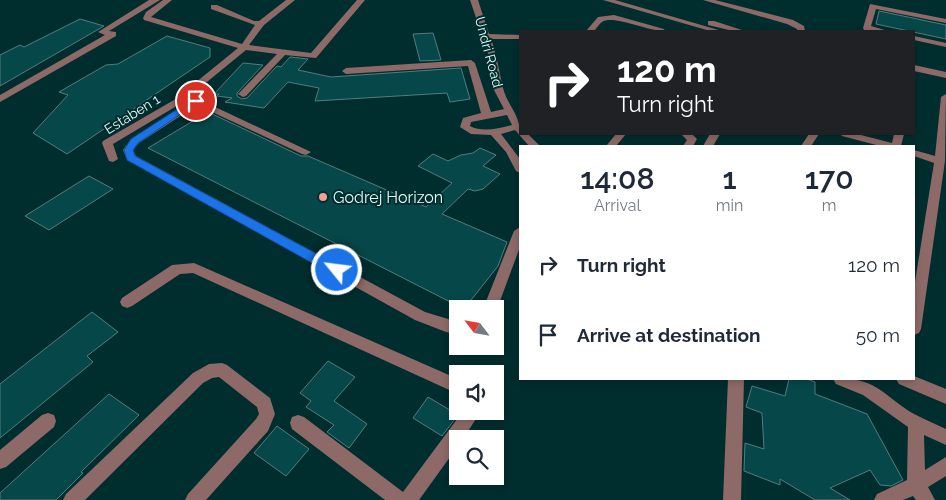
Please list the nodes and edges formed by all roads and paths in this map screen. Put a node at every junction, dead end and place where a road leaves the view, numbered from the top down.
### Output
1 (156, 0) edge
2 (168, 0) edge
3 (291, 0) edge
4 (360, 0) edge
5 (474, 0) edge
6 (607, 0) edge
7 (706, 0) edge
8 (631, 1) edge
9 (214, 7) dead end
10 (712, 16) junction
11 (946, 21) edge
12 (262, 23) junction
13 (591, 30) edge
14 (658, 30) edge
15 (718, 30) edge
16 (739, 30) edge
17 (801, 30) edge
18 (878, 30) edge
19 (486, 36) junction
20 (519, 37) edge
21 (915, 38) edge
22 (946, 45) edge
23 (244, 47) junction
24 (283, 52) junction
25 (915, 68) edge
26 (346, 71) dead end
27 (946, 75) edge
28 (243, 94) dead end
29 (946, 97) edge
30 (0, 98) edge
31 (511, 112) junction
32 (487, 116) junction
33 (519, 128) edge
34 (519, 130) edge
35 (494, 132) junction
36 (525, 135) edge
37 (620, 135) edge
38 (687, 135) edge
39 (850, 135) edge
40 (534, 145) edge
41 (612, 145) edge
42 (689, 145) edge
43 (887, 145) edge
44 (306, 152) dead end
45 (915, 153) edge
46 (112, 159) dead end
47 (940, 161) junction
48 (519, 167) edge
49 (519, 234) edge
50 (493, 300) edge
51 (127, 302) dead end
52 (915, 323) edge
53 (449, 326) edge
54 (736, 380) edge
55 (843, 380) edge
56 (907, 380) edge
57 (449, 383) edge
58 (946, 397) edge
59 (466, 420) edge
60 (48, 421) dead end
61 (298, 423) dead end
62 (916, 423) junction
63 (946, 437) edge
64 (0, 461) edge
65 (946, 466) edge
66 (916, 485) junction
67 (72, 500) edge
68 (194, 500) edge
69 (400, 500) edge
70 (408, 500) edge
71 (732, 500) edge
72 (883, 500) edge
73 (926, 500) edge

1 - 30 street
2 - 23 street
3 - 12 street
4 - 24 street
5 - 19 street, Undri Road
6 - 8 street
7 - 10 street
8 - 10 street
9 - 12 street
10 - 15 street
10 - 16 street
10 - 17 street
11 - 18 street
12 - 23 street
13 - 14 street
19 - 20 street
19 - 31 street, Undri Road
21 - 22 street
23 - 24 street
23 - 46 street, Estaben 1
24 - 28 street
25 - 27 street
26 - 32 street
29 - 47 street
31 - 32 street
31 - 33 street, Undri Road
32 - 35 street
34 - 35 street
35 - 48 street
36 - 40 street, Undri Road
37 - 41 street
38 - 42 street
39 - 43 street
44 - 53 street
45 - 47 street
47 - 52 street
49 - 50 street
51 - 57 street
54 - 71 street
55 - 62 street
56 - 58 street
59 - 70 street
60 - 64 street
61 - 69 street
62 - 63 street
62 - 66 street
65 - 66 street
66 - 72 street
66 - 73 street
67 - 68 street

